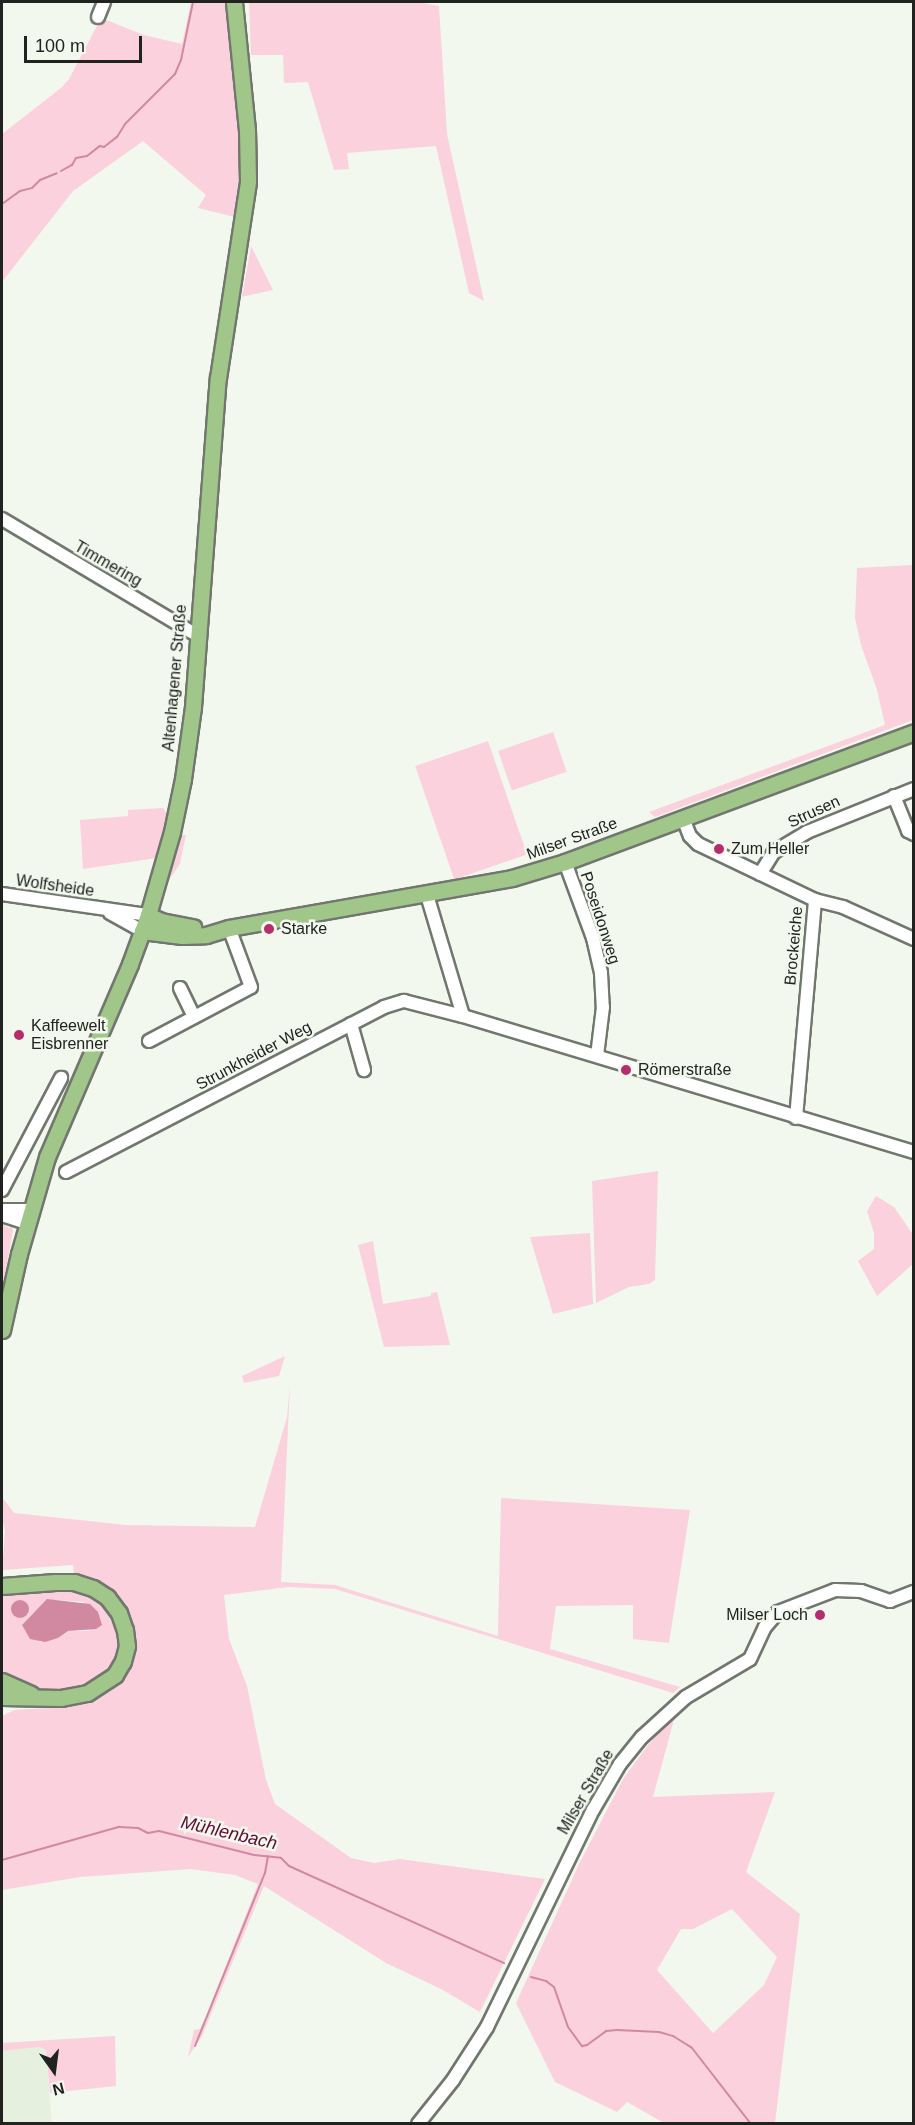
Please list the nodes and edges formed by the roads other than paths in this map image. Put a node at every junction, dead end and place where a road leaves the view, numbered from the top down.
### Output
1 (104, 2) edge
2 (234, 2) edge
3 (98, 17) dead end
4 (2, 519) edge
5 (198, 636) junction
6 (914, 732) edge
7 (914, 789) edge
8 (894, 796) junction
9 (683, 818) junction
10 (914, 834) edge
11 (565, 862) junction
12 (760, 874) junction
13 (2, 894) edge
14 (427, 895) junction
15 (815, 900) junction
16 (104, 909) junction
17 (148, 915) junction
18 (229, 928) junction
19 (142, 931) junction
20 (914, 939) edge
21 (180, 988) dead end
22 (463, 1016) junction
23 (194, 1017) junction
24 (351, 1024) junction
25 (150, 1041) dead end
26 (597, 1056) junction
27 (364, 1070) dead end
28 (61, 1078) dead end
29 (796, 1118) junction
30 (914, 1152) edge
31 (66, 1172) dead end
32 (2, 1190) edge
33 (2, 1210) edge
34 (2, 1215) edge
35 (29, 1217) junction
36 (2, 1330) edge
37 (4, 1586) edge
38 (914, 1592) edge
39 (133, 1648) dead end
40 (2, 1681) edge
41 (2, 1697) edge
42 (61, 1698) junction
43 (2, 1707) edge
44 (418, 2124) edge

1 - 3 street
2 - 5 main road, Altenhagener Straße
4 - 5 street, Timmering
5 - 17 main road, Altenhagener Straße
6 - 9 main road, Milser Straße
7 - 8 street, Strusen
8 - 10 street
8 - 12 street, Strusen
9 - 11 main road, Milser Straße
9 - 12 street, Brockeiche
11 - 14 main road, Milser Straße
11 - 26 street, Poseidonweg
12 - 15 street, Brockeiche
13 - 16 street, Wolfsheide
14 - 18 main road, Milser Straße
14 - 22 street
15 - 20 street
15 - 29 street, Brockeiche
16 - 17 street, Wolfsheide
16 - 19 street, Wolfsheide
17 - 18 main road, Milser Straße
17 - 19 main road, Altenhagener Straße
18 - 19 main road, Milser Straße
18 - 23 street
19 - 35 main road, Altenhagener Straße
21 - 23 street
22 - 24 street, Strunkheider Weg
22 - 26 street
23 - 25 street
24 - 27 street
24 - 31 street, Strunkheider Weg
26 - 29 street
28 - 32 street
29 - 30 street
33 - 35 street
34 - 35 street
35 - 36 main road, Altenhagener Straße
37 - 42 main road
38 - 44 street, Milser Straße
39 - 43 main road
40 - 42 main road
41 - 42 main road

